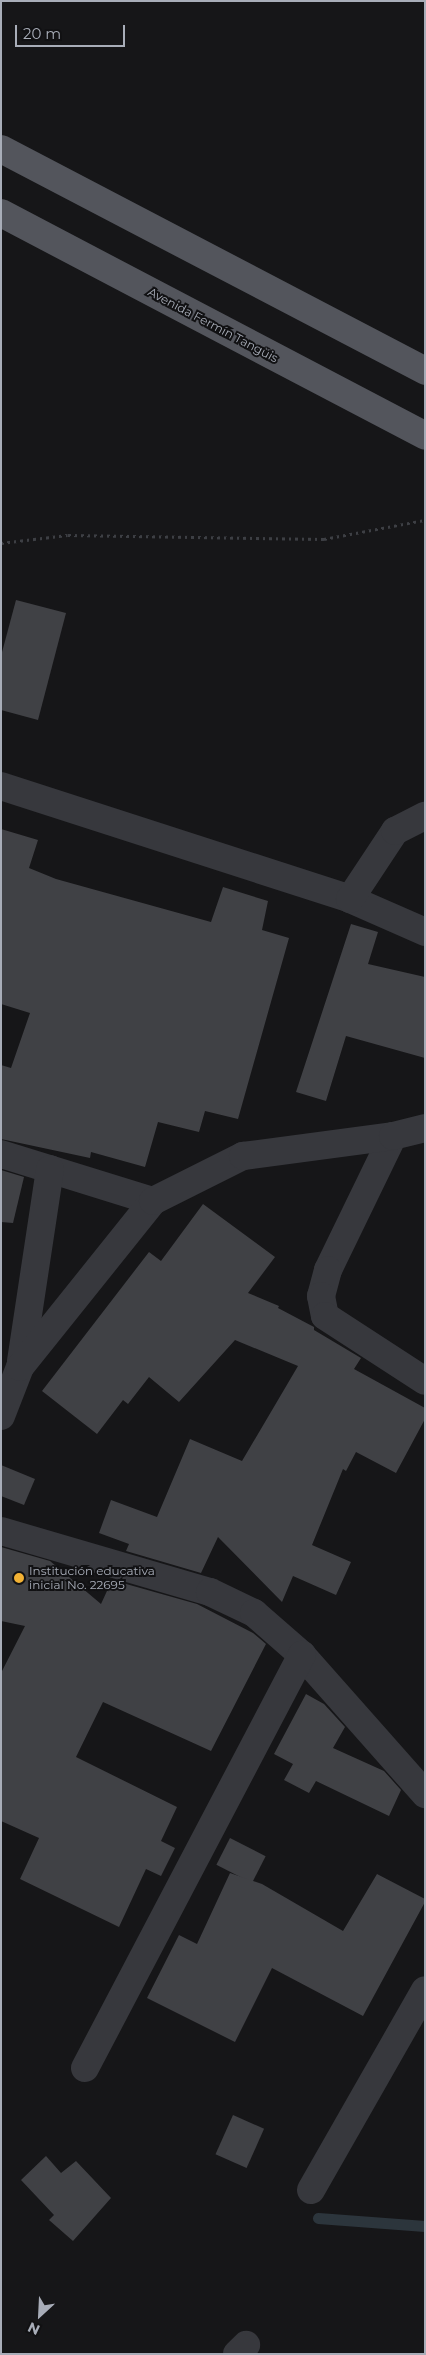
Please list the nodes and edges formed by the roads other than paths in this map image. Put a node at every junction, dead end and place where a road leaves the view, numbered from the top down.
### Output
1 (1, 149) edge
2 (1, 213) edge
3 (425, 371) edge
4 (425, 436) edge
5 (1, 786) edge
6 (425, 816) edge
7 (350, 899) junction
8 (425, 932) edge
9 (425, 1128) edge
10 (393, 1136) junction
11 (1, 1154) edge
12 (50, 1169) junction
13 (153, 1201) junction
14 (20, 1367) junction
15 (425, 1381) edge
16 (1, 1416) edge
17 (1, 1531) edge
18 (302, 1654) junction
19 (425, 1794) edge
20 (425, 1990) edge
21 (85, 2068) dead end
22 (311, 2190) dead end

1 - 3 main road
2 - 4 main road, Avenida Fermín Tangüis
5 - 7 street
6 - 7 street
7 - 8 street
9 - 10 street
10 - 13 street
10 - 15 street
11 - 12 street
12 - 13 street
12 - 14 street
13 - 14 street
14 - 16 street
17 - 18 street
18 - 19 street
18 - 21 street
20 - 22 street

